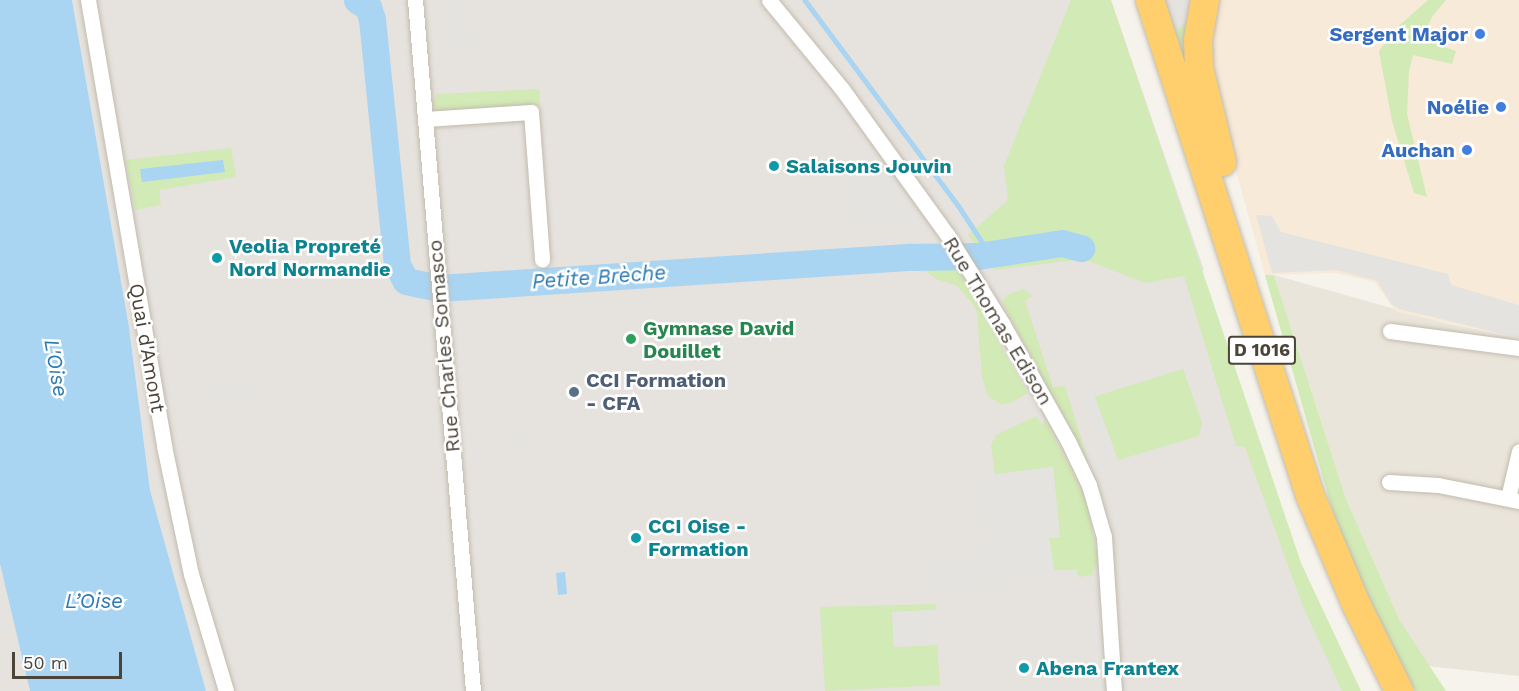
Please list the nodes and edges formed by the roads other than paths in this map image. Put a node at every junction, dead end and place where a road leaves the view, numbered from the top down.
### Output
1 (87, 0) edge
2 (415, 0) edge
3 (769, 0) edge
4 (1130, 0) edge
5 (1150, 0) edge
6 (1204, 0) edge
7 (425, 119) junction
8 (542, 260) dead end
9 (1390, 331) dead end
10 (1519, 348) edge
11 (1519, 451) edge
12 (1389, 482) dead end
13 (1310, 495) junction
14 (1514, 499) edge
15 (226, 691) edge
16 (473, 691) edge
17 (1114, 691) edge
18 (1378, 691) edge
19 (1399, 691) edge

1 - 15 street, Quai d'Amont
2 - 7 street, Rue Charles Somasco
3 - 17 street, Rue Thomas Edison
4 - 18 highway, D 1016
5 - 13 highway, D 1016
6 - 13 highway, D 1016
7 - 8 street
7 - 16 street, Rue Charles Somasco
9 - 10 street
11 - 14 street
12 - 14 street
13 - 19 highway, D 1016

